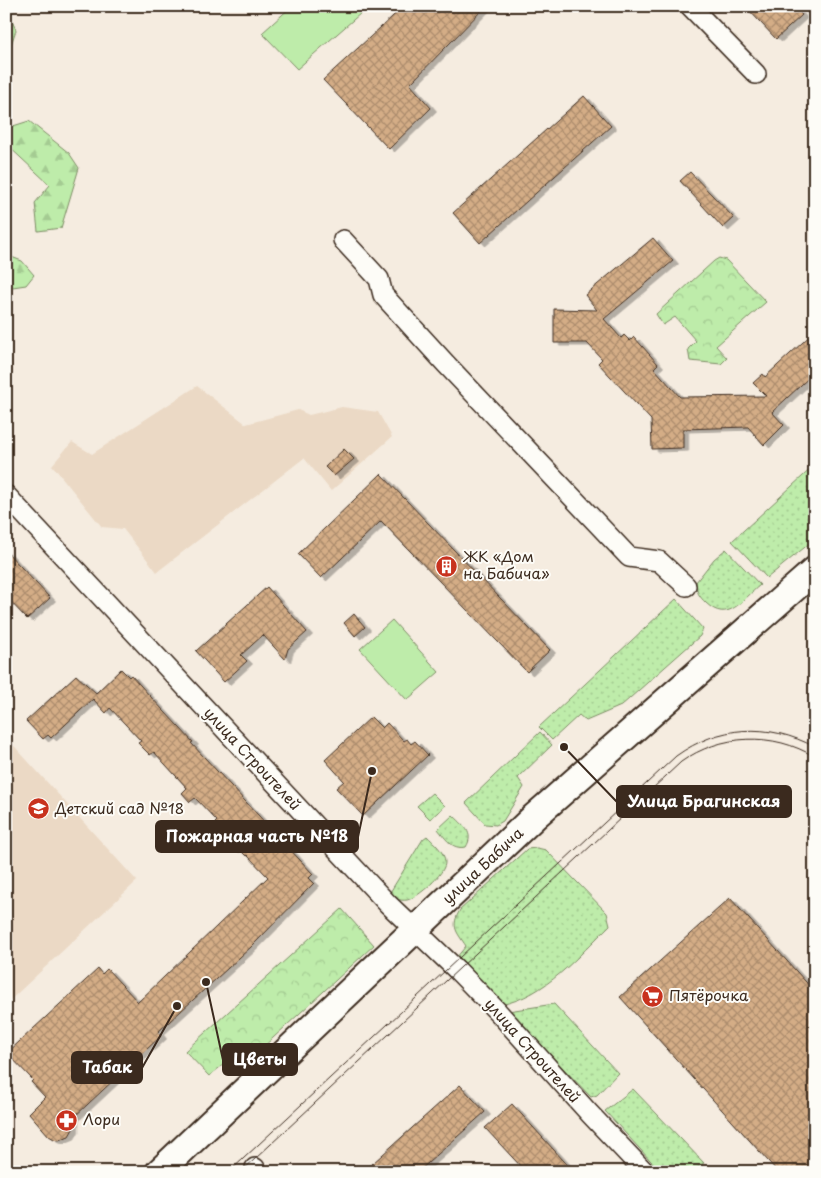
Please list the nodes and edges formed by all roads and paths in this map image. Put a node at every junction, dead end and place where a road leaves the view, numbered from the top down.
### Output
1 (690, 6) edge
2 (756, 74) dead end
3 (343, 240) dead end
4 (6, 496) edge
5 (815, 570) edge
6 (686, 586) dead end
7 (415, 930) junction
8 (159, 1172) edge
9 (645, 1172) edge

1 - 2 street
3 - 6 street
4 - 7 street, улица Строителей
5 - 7 street, улица Бабича
7 - 8 street, улица Бабича
7 - 9 street, улица Строителей

